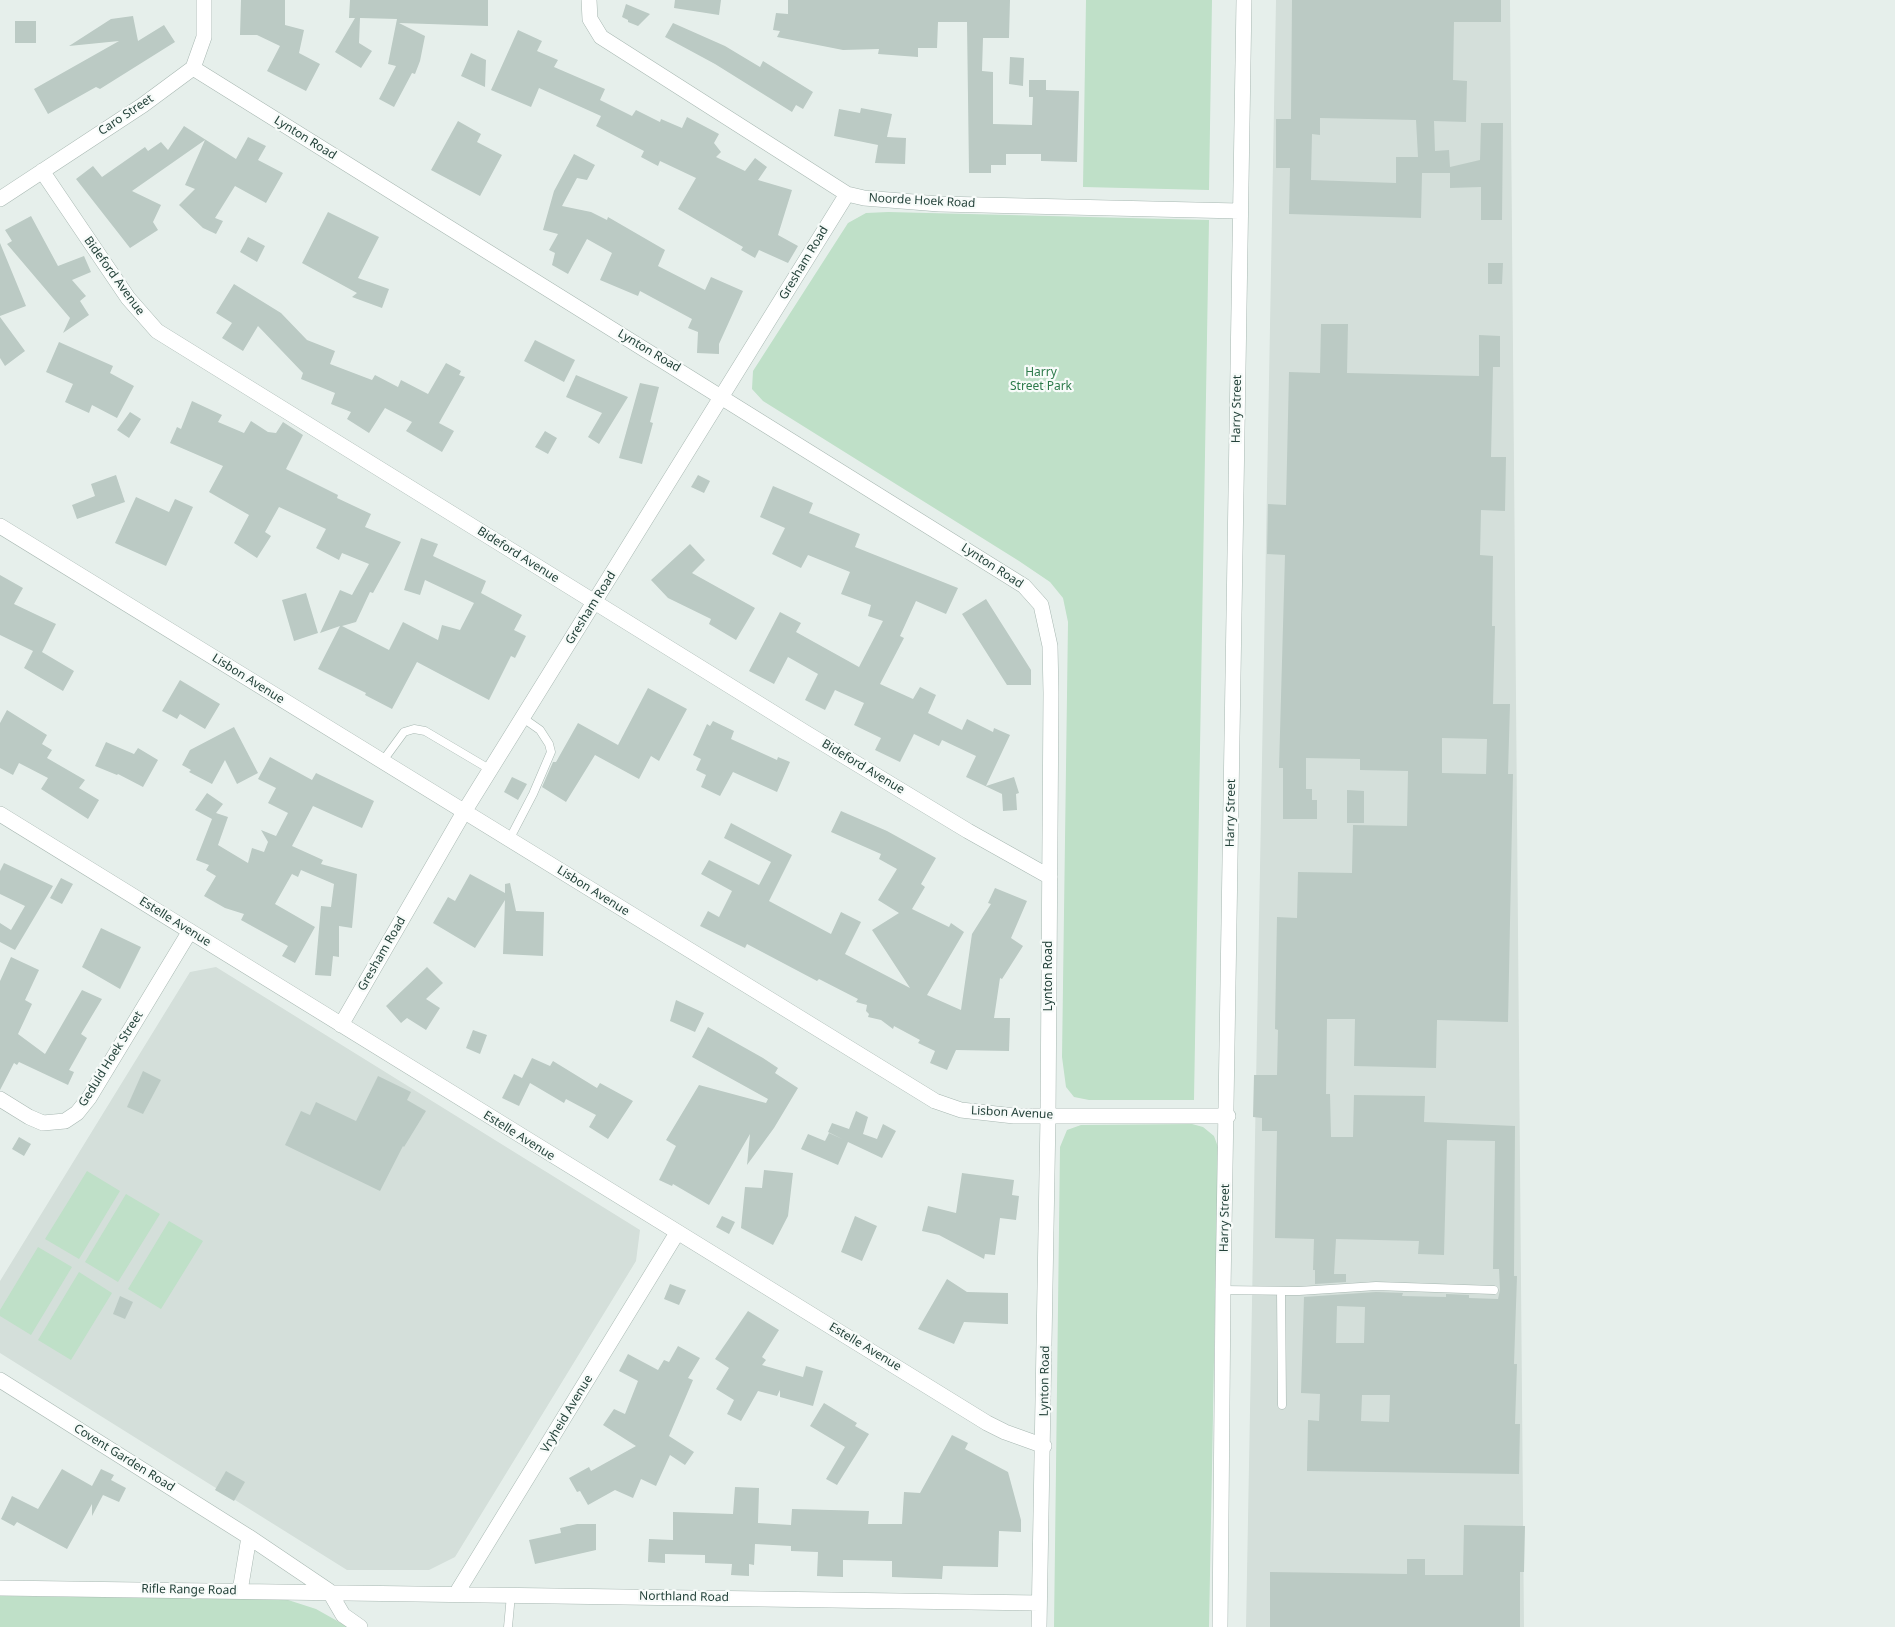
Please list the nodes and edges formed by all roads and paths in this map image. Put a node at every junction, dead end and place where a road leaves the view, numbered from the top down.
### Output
1 (204, 0) edge
2 (589, 0) edge
3 (1244, 0) edge
4 (193, 68) junction
5 (42, 172) junction
6 (846, 194) junction
7 (0, 199) edge
8 (1239, 211) junction
9 (723, 396) junction
10 (0, 526) edge
11 (594, 603) junction
12 (523, 718) junction
13 (382, 762) junction
14 (491, 770) junction
15 (464, 812) junction
16 (0, 814) edge
17 (509, 840) junction
18 (1050, 877) junction
19 (190, 931) junction
20 (341, 1025) junction
21 (0, 1099) edge
22 (1048, 1116) junction
23 (1228, 1116) junction
24 (677, 1233) junction
25 (1223, 1290) junction
26 (1494, 1290) dead end
27 (1281, 1291) junction
28 (0, 1380) edge
29 (1282, 1405) dead end
30 (1044, 1446) junction
31 (249, 1537) junction
32 (0, 1588) edge
33 (240, 1591) junction
34 (329, 1591) junction
35 (456, 1594) junction
36 (511, 1595) junction
37 (1039, 1603) junction
38 (360, 1627) edge
39 (508, 1627) edge
40 (1039, 1627) edge
41 (1220, 1627) edge

1 - 4 street
2 - 6 street, Noorde Hoek Road
3 - 8 street, Harry Street
4 - 5 street, Caro Street
4 - 9 street, Lynton Road
5 - 7 street, Caro Street
5 - 11 street, Bideford Avenue
6 - 8 street, Noorde Hoek Road
6 - 9 street, Gresham Road
8 - 23 street, Harry Street
9 - 11 street, Gresham Road
9 - 18 street, Lynton Road
10 - 13 street, Lisbon Avenue
11 - 12 street, Gresham Road
11 - 18 street, Bideford Avenue
12 - 14 street, Gresham Road
12 - 17 lane
13 - 14 lane
13 - 15 street, Lisbon Avenue
14 - 15 street, Gresham Road
15 - 17 street, Lisbon Avenue
15 - 20 street, Gresham Road
16 - 19 street, Estelle Avenue
17 - 22 street, Lisbon Avenue
18 - 22 street, Lynton Road
19 - 20 street, Estelle Avenue
19 - 21 street, Geduld Hoek Street
20 - 24 street, Estelle Avenue
22 - 23 street, Lisbon Avenue
22 - 30 street, Lynton Road
23 - 25 street, Harry Street
24 - 30 street, Estelle Avenue
24 - 35 street, Vryheid Avenue
25 - 27 lane
25 - 41 street, Harry Street
26 - 27 lane
27 - 29 lane
28 - 31 street, Covent Garden Road
30 - 37 street, Lynton Road
31 - 33 street
31 - 34 street, Covent Garden Road
32 - 33 street, Rifle Range Road
33 - 34 street, Rifle Range Road
34 - 35 street, Northland Road
34 - 38 street
35 - 36 street, Northland Road
36 - 37 street, Northland Road
36 - 39 lane
37 - 40 street, Lynton Road

